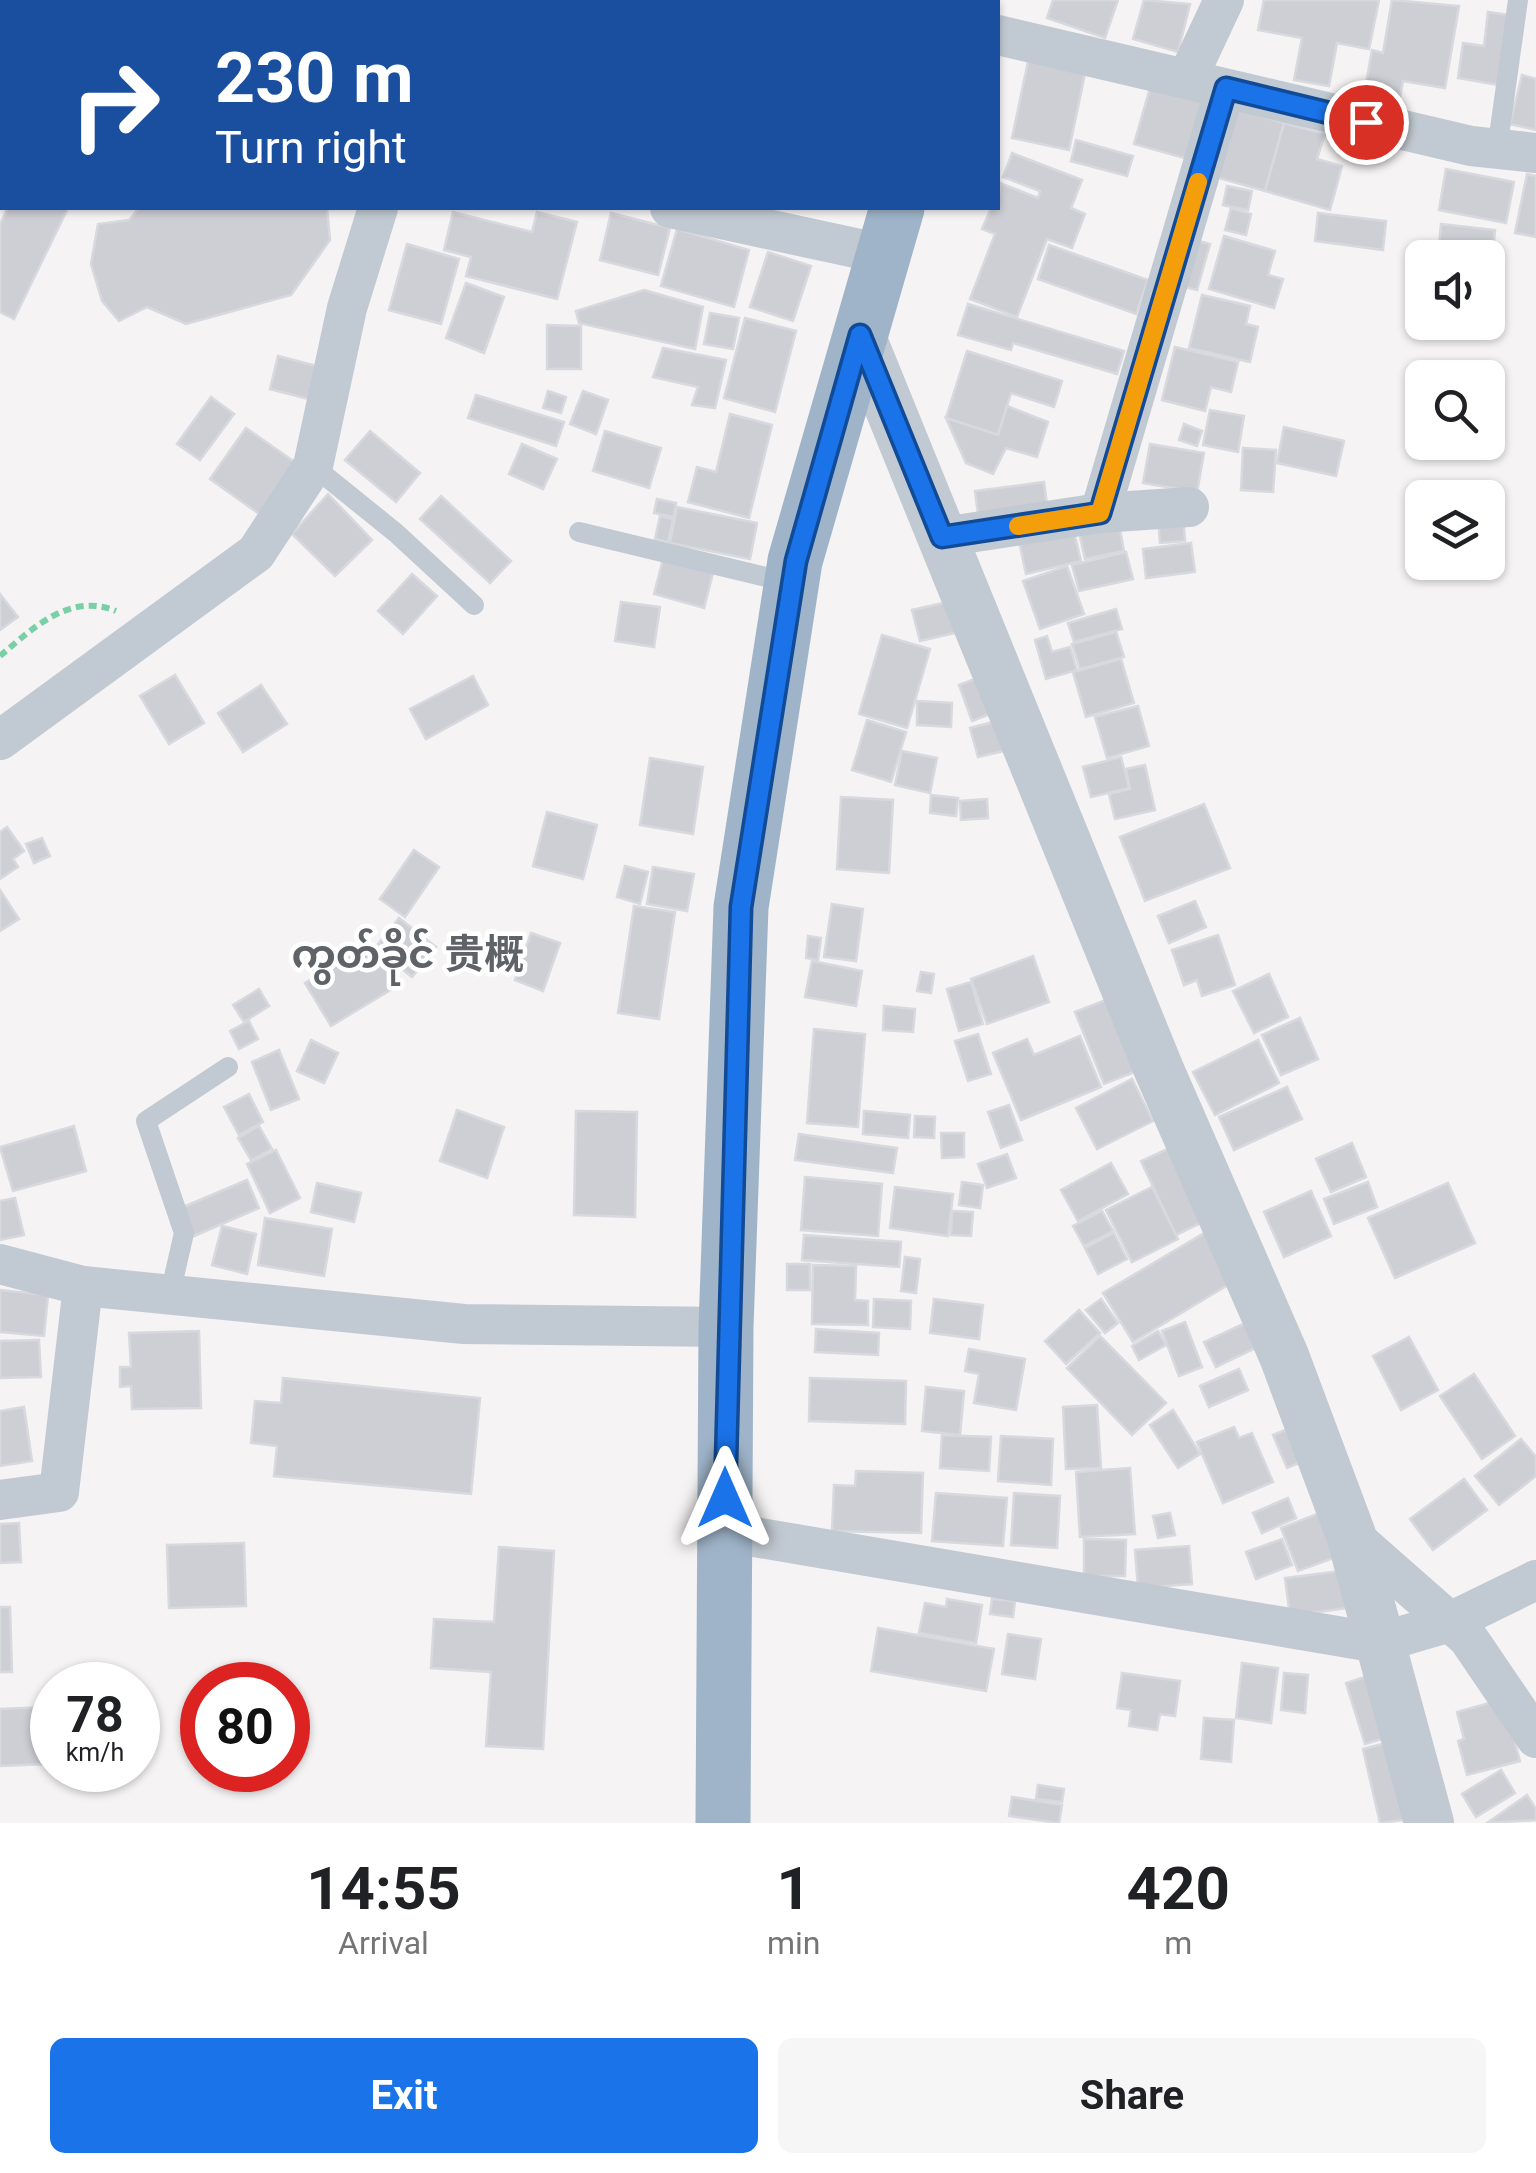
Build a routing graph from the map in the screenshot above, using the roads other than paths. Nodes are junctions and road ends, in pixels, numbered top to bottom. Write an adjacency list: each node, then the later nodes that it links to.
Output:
1 (1224, 0): 4 (street)
2 (1518, 0): 6 (lane)
3 (1000, 35): 4 (street)
4 (1187, 78): 5 (street)
5 (1226, 88): 6 (street); 13 (street)
6 (1516, 151)
7 (377, 210): 11 (street)
8 (689, 210): 9 (street)
9 (890, 231): 10 (highway)
10 (860, 335): 15 (street); 16 (highway)
11 (314, 466): 17 (lane); 18 (street)
12 (1189, 508): 13 (street)
13 (1100, 513): 15 (street)
14 (579, 532): 16 (lane)
15 (942, 537): 26 (street)
16 (792, 583): 23 (highway)
17 (474, 605)
18 (0, 740)
19 (228, 1066): 22 (lane)
20 (0, 1264): 21 (street)
21 (83, 1286): 22 (street); 24 (street)
22 (170, 1294): 23 (street)
23 (726, 1327): 25 (highway)
24 (0, 1500)
25 (724, 1532): 29 (street); 31 (highway)
26 (1351, 1535): 28 (street); 29 (street)
27 (1536, 1580): 28 (street)
28 (1450, 1622): 29 (street); 30 (street)
29 (1378, 1643): 32 (street)
30 (1536, 1738)
31 (723, 1823)
32 (1429, 1823)

